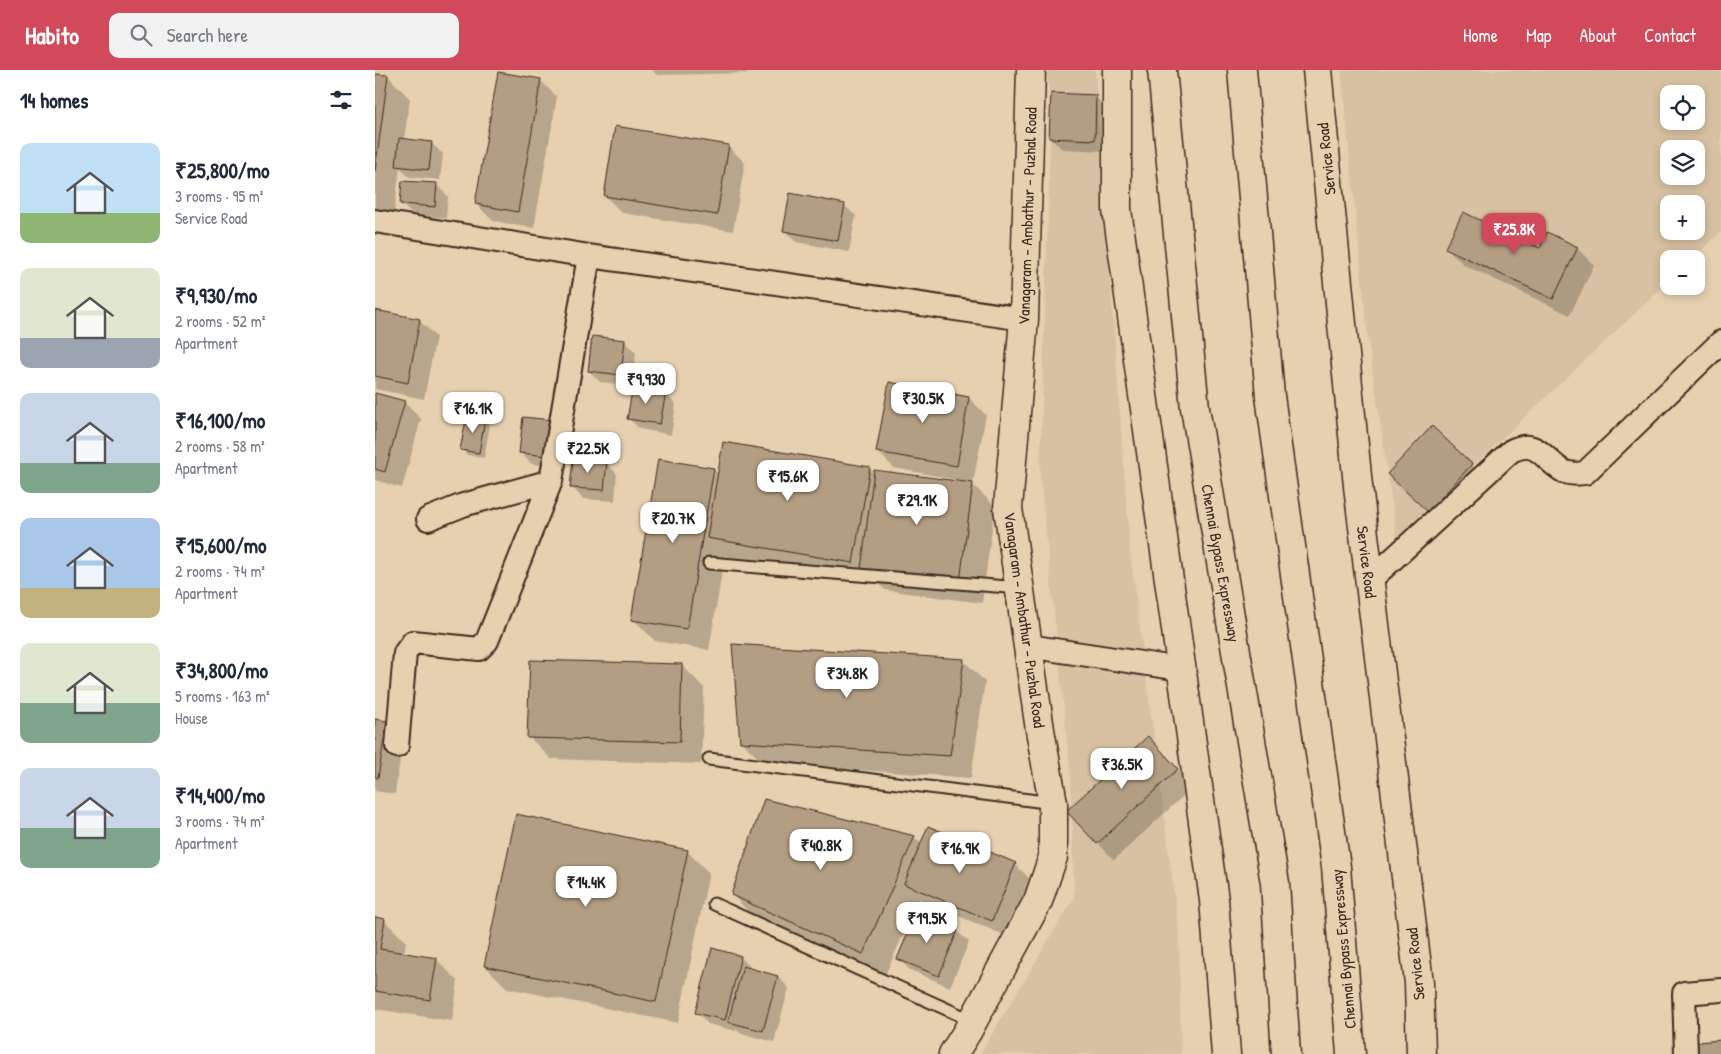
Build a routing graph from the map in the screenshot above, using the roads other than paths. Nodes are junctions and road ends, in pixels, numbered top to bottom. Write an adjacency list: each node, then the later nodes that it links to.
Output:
1 (1031, 70): 8 (main road, Vanagaram - Ambathur - Puzhal Road)
2 (1117, 70): 16 (main road)
3 (1162, 70): 25 (main road, Chennai Bypass Expressway)
4 (1242, 70): 26 (main road, Chennai Bypass Expressway)
5 (1317, 70): 13 (main road, Service Road)
6 (375, 221): 7 (street)
7 (589, 256): 8 (street); 10 (street)
8 (1024, 319): 14 (main road, Vanagaram - Ambathur - Puzhal Road)
9 (1721, 342): 13 (street)
10 (551, 481): 11 (street); 17 (street)
11 (428, 518)
12 (709, 562): 14 (lane)
13 (1369, 581): 27 (main road, Service Road)
14 (1020, 588): 15 (main road, Vanagaram - Ambathur - Puzhal Road)
15 (1028, 646): 16 (street); 19 (main road, Vanagaram - Ambathur - Puzhal Road)
16 (1181, 668): 24 (main road)
17 (397, 746)
18 (709, 759): 19 (lane)
19 (1053, 803): 22 (main road, Vanagaram - Ambathur - Puzhal Road)
20 (714, 904): 22 (lane)
21 (1721, 990): 28 (street)
22 (973, 1021): 23 (main road, Vanagaram - Ambathur - Puzhal Road)
23 (953, 1054)
24 (1225, 1054)
25 (1286, 1054)
26 (1351, 1054)
27 (1421, 1054)
28 (1686, 1054)

